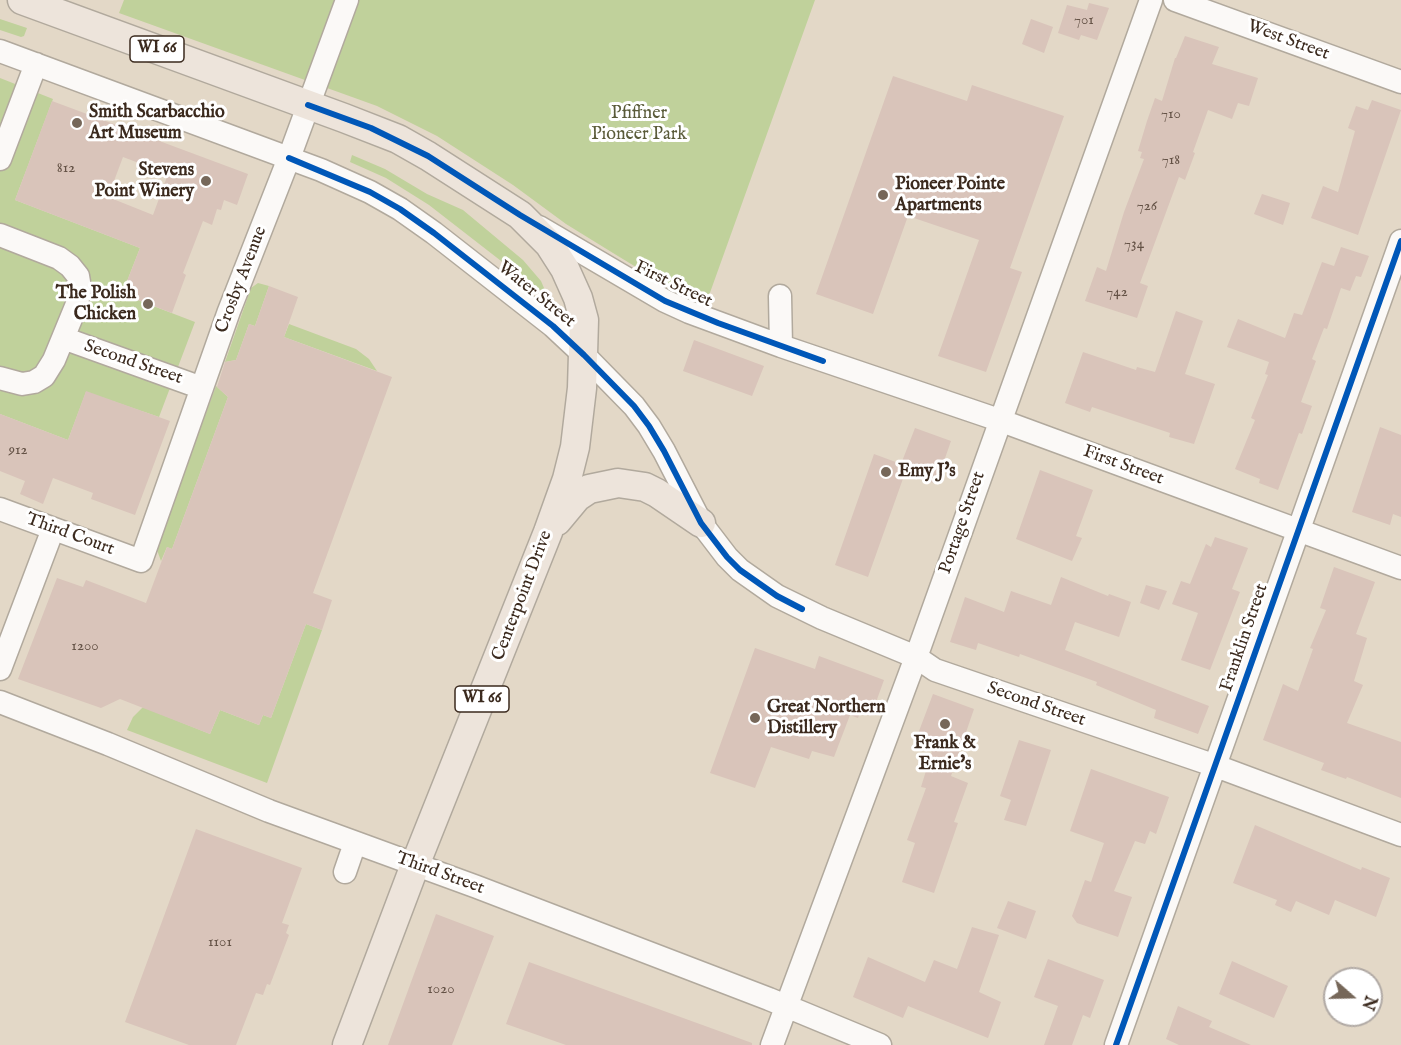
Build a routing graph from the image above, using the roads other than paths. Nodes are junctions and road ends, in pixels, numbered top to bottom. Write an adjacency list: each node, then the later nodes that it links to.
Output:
1 (22, 0): 8 (main road, WI 66)
2 (347, 0): 8 (street, Crosby Avenue)
3 (1151, 0): 20 (street, Portage Street)
4 (1175, 0): 7 (street, West Street)
5 (0, 51): 6 (street, Water Street)
6 (36, 64): 9 (street, Water Street); 10 (street)
7 (1401, 82)
8 (308, 105): 9 (street, Crosby Avenue); 11 (main road, WI 66)
9 (289, 158): 17 (street, Water Street); 19 (street, Crosby Avenue)
10 (0, 159)
11 (520, 215): 16 (street, First Street); 17 (main road, Centerpoint Drive / WI 66)
12 (0, 235): 15 (street, Second Street)
13 (1401, 241): 24 (street, Franklin Street)
14 (780, 296): 16 (street)
15 (63, 338): 18 (street, Second Street); 19 (street, Second Street)
16 (781, 346): 20 (street, First Street)
17 (584, 355): 22 (street, Water Street); 25 (main road, Centerpoint Drive / WI 66)
18 (0, 378)
19 (202, 388): 26 (street, Crosby Avenue)
20 (999, 420): 24 (street, First Street); 28 (street, Portage Street)
21 (0, 509): 23 (street, Third Court)
22 (701, 523): 25 (main road); 28 (street, Second Street)
23 (53, 529): 26 (street, Third Court); 29 (street)
24 (1299, 531): 27 (street, First Street); 31 (street, Franklin Street)
25 (548, 532): 34 (main road, Centerpoint Drive / WI 66)
26 (141, 561)
27 (1401, 568)
28 (916, 657): 31 (street, Second Street); 36 (street, Portage Street)
29 (0, 669)
30 (0, 702): 33 (street, Third Street)
31 (1216, 766): 32 (street, Second Street); 40 (street, Franklin Street)
32 (1401, 835)
33 (355, 843): 34 (street, Third Street); 35 (street)
34 (415, 865): 36 (street, Third Street); 37 (main road, Centerpoint Drive / WI 66)
35 (345, 872)
36 (785, 1007): 38 (street, Portage Street); 39 (street, Third Street)
37 (347, 1045)
38 (772, 1045)
39 (880, 1045)
40 (1116, 1045)

